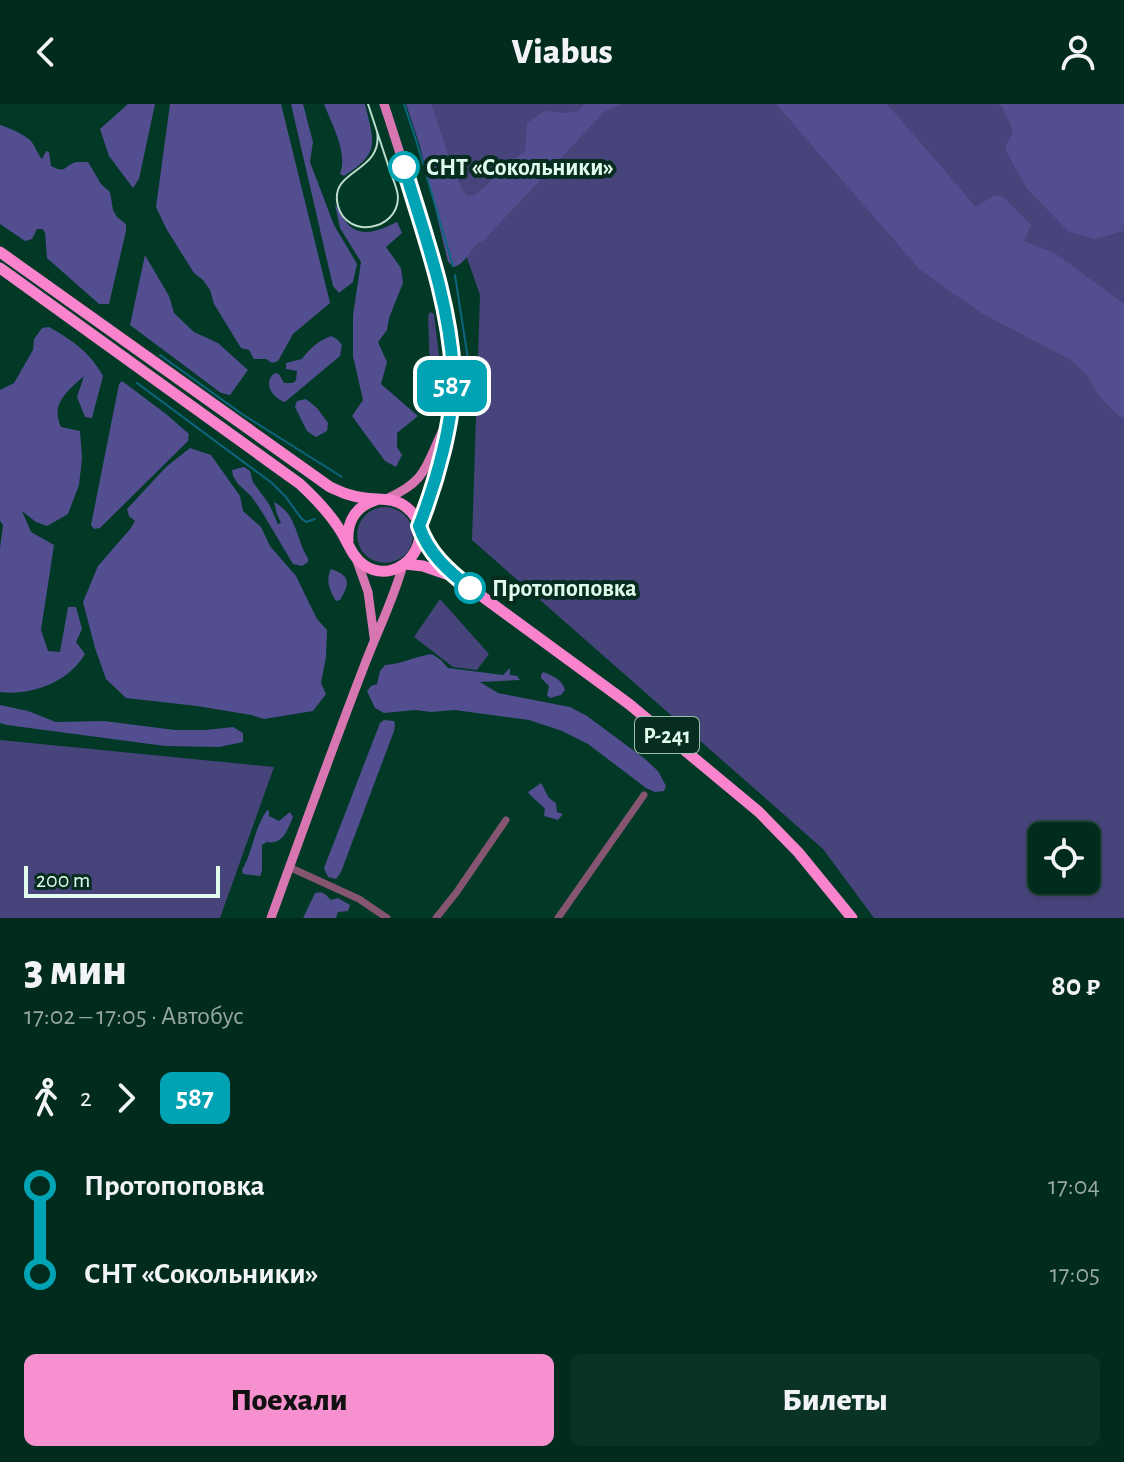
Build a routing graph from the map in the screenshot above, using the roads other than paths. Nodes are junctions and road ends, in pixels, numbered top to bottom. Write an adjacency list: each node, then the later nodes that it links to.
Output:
1 (384, 104): 4 (main road)
2 (0, 252): 5 (highway, Р-241)
3 (0, 268): 7 (highway)
4 (449, 416): 5 (main road); 6 (main road)
5 (381, 499): 6 (highway, Р-241); 7 (highway)
6 (419, 528): 8 (highway); 9 (highway, Р-241)
7 (353, 554): 8 (highway, Р-241); 10 (main road)
8 (404, 565): 9 (highway, Р-241); 10 (main road)
9 (457, 578): 18 (highway, Р-241)
10 (374, 637): 13 (main road)
11 (644, 795): 17 (street)
12 (506, 820): 16 (street)
13 (289, 867): 14 (main road); 15 (street)
14 (271, 918)
15 (387, 918)
16 (436, 918)
17 (558, 918)
18 (852, 918)

